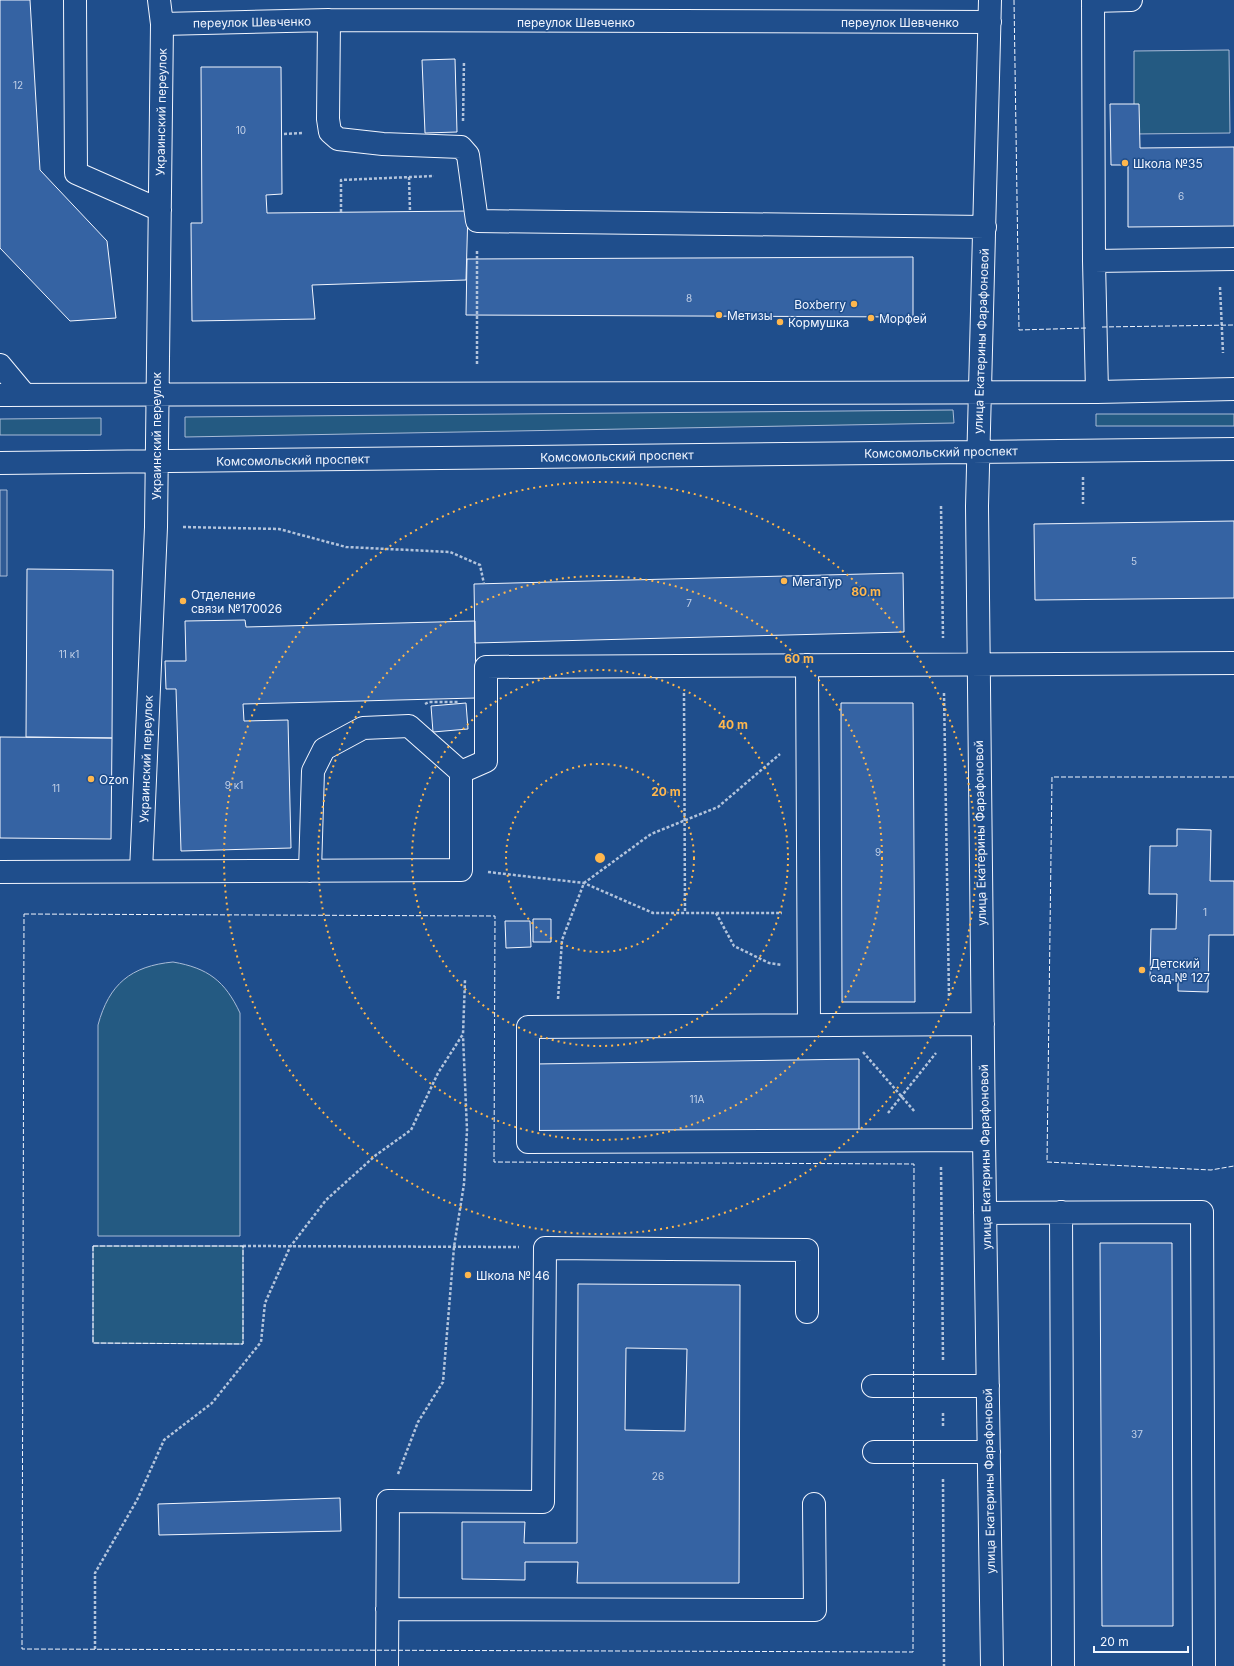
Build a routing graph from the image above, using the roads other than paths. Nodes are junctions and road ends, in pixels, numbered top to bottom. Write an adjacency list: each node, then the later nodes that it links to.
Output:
1 (75, 0): 9 (street)
2 (159, 0): 8 (street, Украинский переулок)
3 (990, 0): 7 (street, улица Екатерины Фарафоновой)
4 (1131, 0): 5 (street)
5 (1093, 1): 12 (street)
6 (329, 20): 7 (street, переулок Шевченко); 8 (street, переулок Шевченко); 10 (street)
7 (990, 22): 10 (street, улица Екатерины Фарафоновой)
8 (162, 24): 9 (street, Украинский переулок)
9 (160, 210): 17 (street, Украинский переулок)
10 (985, 227): 15 (street, улица Екатерины Фарафоновой)
11 (1226, 259): 12 (street)
12 (1094, 261): 16 (street)
13 (0, 365): 19 (street)
14 (1234, 389): 16 (street)
15 (979, 391): 16 (street); 17 (street); 21 (street, улица Екатерины Фарафоновой)
16 (1098, 392)
17 (157, 394): 19 (street); 22 (street, Украинский переулок)
18 (0, 395): 19 (street)
19 (25, 395)
20 (1234, 449): 21 (street, Комсомольский проспект)
21 (978, 452): 22 (street, Комсомольский проспект); 25 (street, улица Екатерины Фарафоновой)
22 (156, 462): 23 (street, Комсомольский проспект); 28 (street, Украинский переулок)
23 (0, 463)
24 (1234, 663): 25 (street)
25 (978, 664): 26 (street); 31 (street, улица Екатерины Фарафоновой)
26 (807, 665): 27 (street); 32 (street)
27 (461, 772): 29 (street); 29 (street)
28 (141, 871): 29 (street); 30 (street)
29 (310, 871)
30 (0, 872)
31 (983, 1024): 32 (street); 33 (street, улица Екатерины Фарафоновой)
32 (809, 1025): 33 (street)
33 (984, 1140): 35 (street, улица Екатерины Фарафоновой)
34 (1061, 1212): 35 (street); 45 (street); 46 (street)
35 (986, 1213): 38 (street, улица Екатерины Фарафоновой)
36 (807, 1312): 42 (street)
37 (873, 1386): 38 (street)
38 (988, 1386): 40 (street, улица Екатерины Фарафоновой)
39 (874, 1452): 40 (street)
40 (989, 1452): 44 (street, улица Екатерины Фарафоновой)
41 (814, 1504): 42 (street)
42 (387, 1609): 43 (street)
43 (387, 1666)
44 (992, 1666)
45 (1063, 1666)
46 (1204, 1666)

